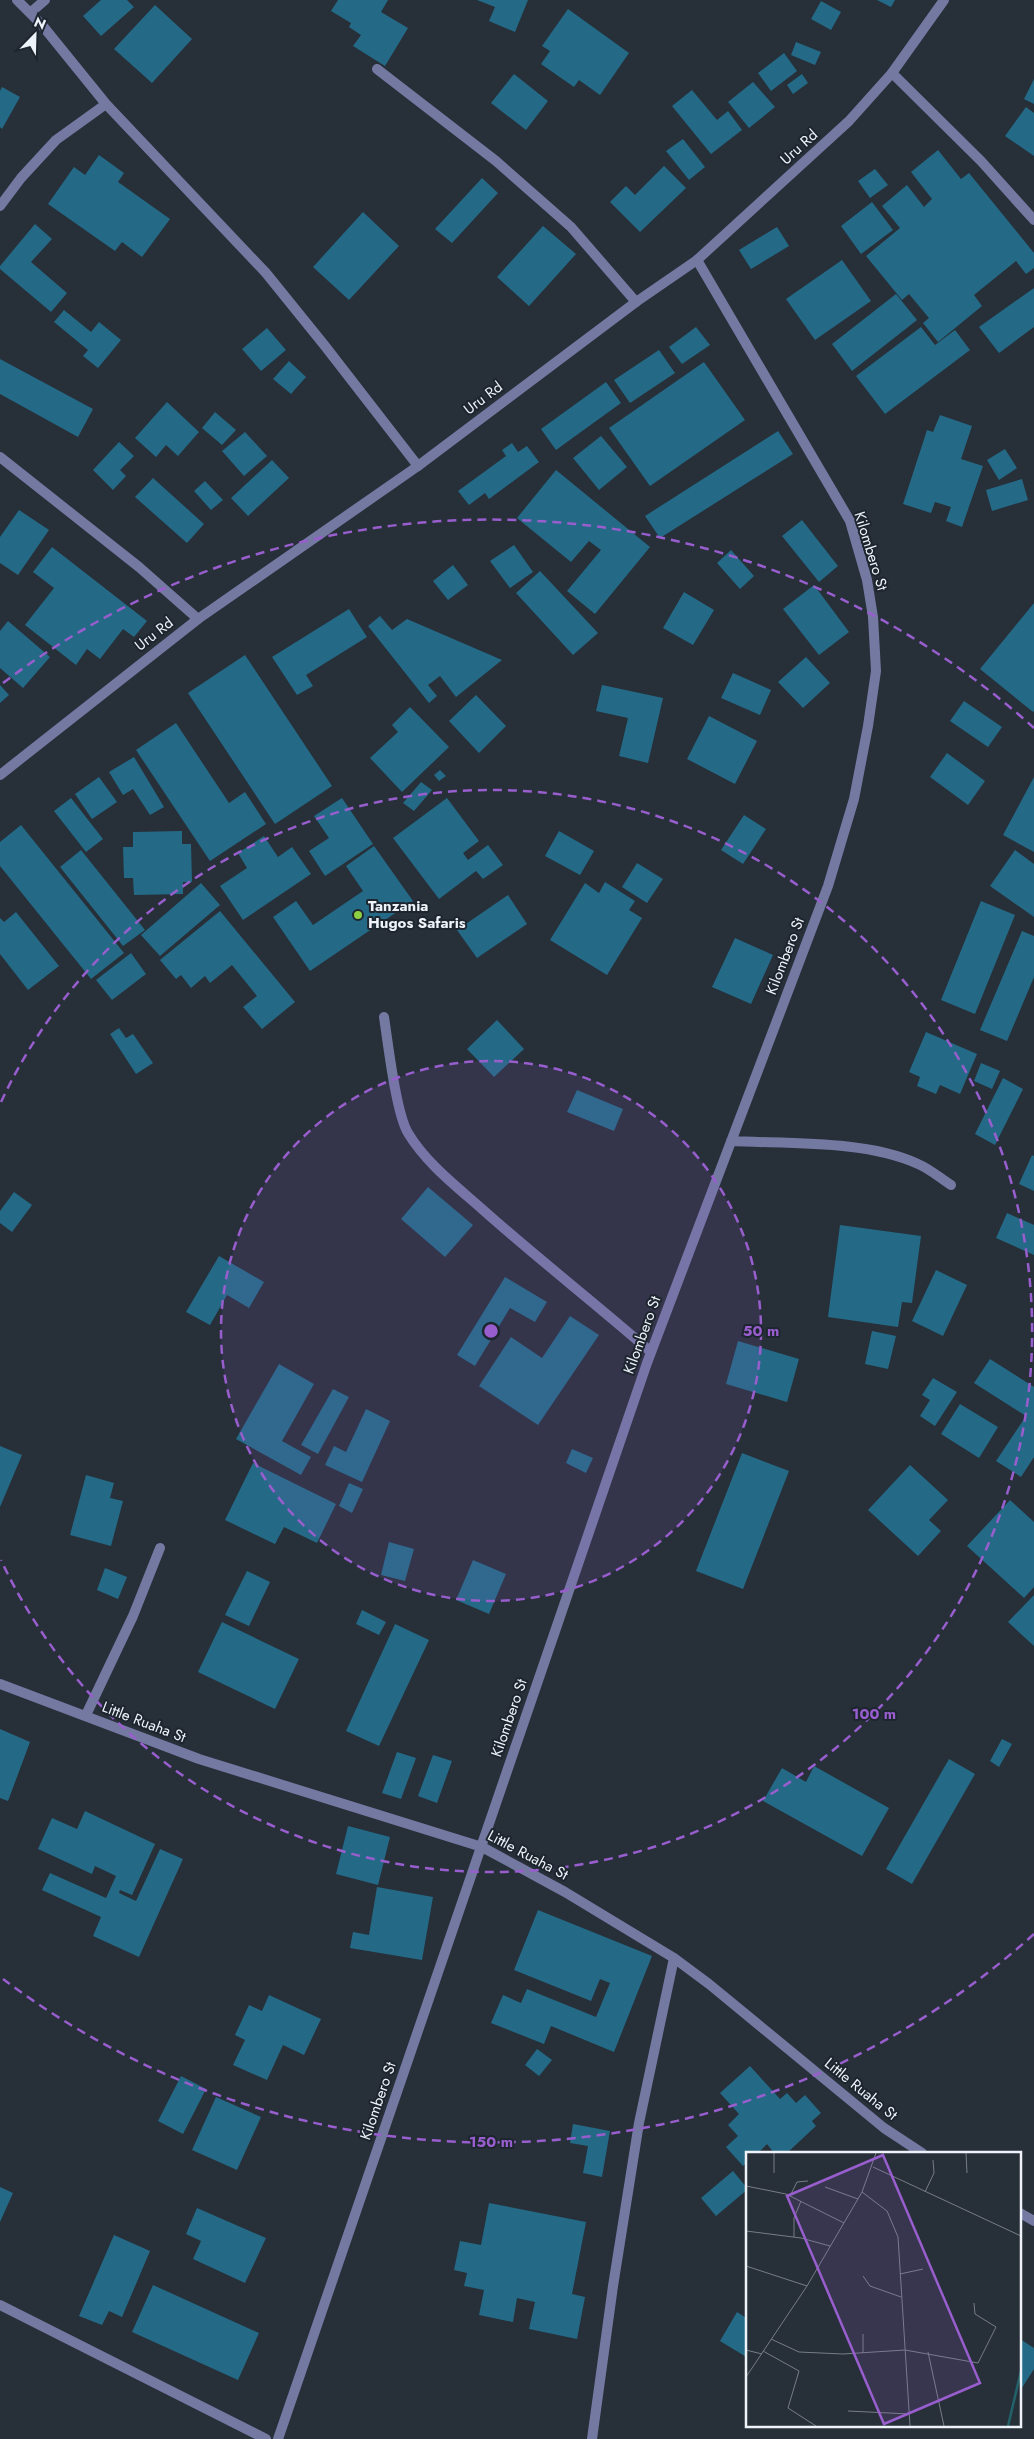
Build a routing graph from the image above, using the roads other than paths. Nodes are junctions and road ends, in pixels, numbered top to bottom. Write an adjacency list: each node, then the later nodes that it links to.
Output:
1 (17, 0): 4 (street)
2 (45, 0): 4 (street)
3 (944, 0): 6 (street, Uru Rd)
4 (30, 13): 7 (street)
5 (377, 69): 11 (street)
6 (892, 73): 9 (street); 10 (street, Uru Rd)
7 (106, 104): 8 (street); 13 (street)
8 (0, 206)
9 (1034, 220)
10 (697, 260): 11 (street, Uru Rd); 17 (street, Kilombero St)
11 (636, 302): 13 (street, Uru Rd)
12 (0, 457): 14 (street)
13 (418, 466): 14 (street, Uru Rd)
14 (198, 618): 15 (street, Uru Rd)
15 (0, 775)
16 (384, 1017): 19 (street)
17 (731, 1141): 18 (street); 19 (street, Kilombero St)
18 (951, 1185)
19 (651, 1352): 23 (street, Kilombero St)
20 (160, 1548): 22 (street)
21 (0, 1684): 22 (street, Little Ruaha St)
22 (86, 1715): 23 (street, Little Ruaha St)
23 (482, 1847): 24 (street, Little Ruaha St); 30 (street, Kilombero St)
24 (674, 1958): 25 (street, Little Ruaha St); 31 (street)
25 (920, 2152)
26 (1022, 2214): 27 (street)
27 (1034, 2221)
28 (0, 2305): 29 (street)
29 (266, 2439)
30 (278, 2439)
31 (592, 2439)

